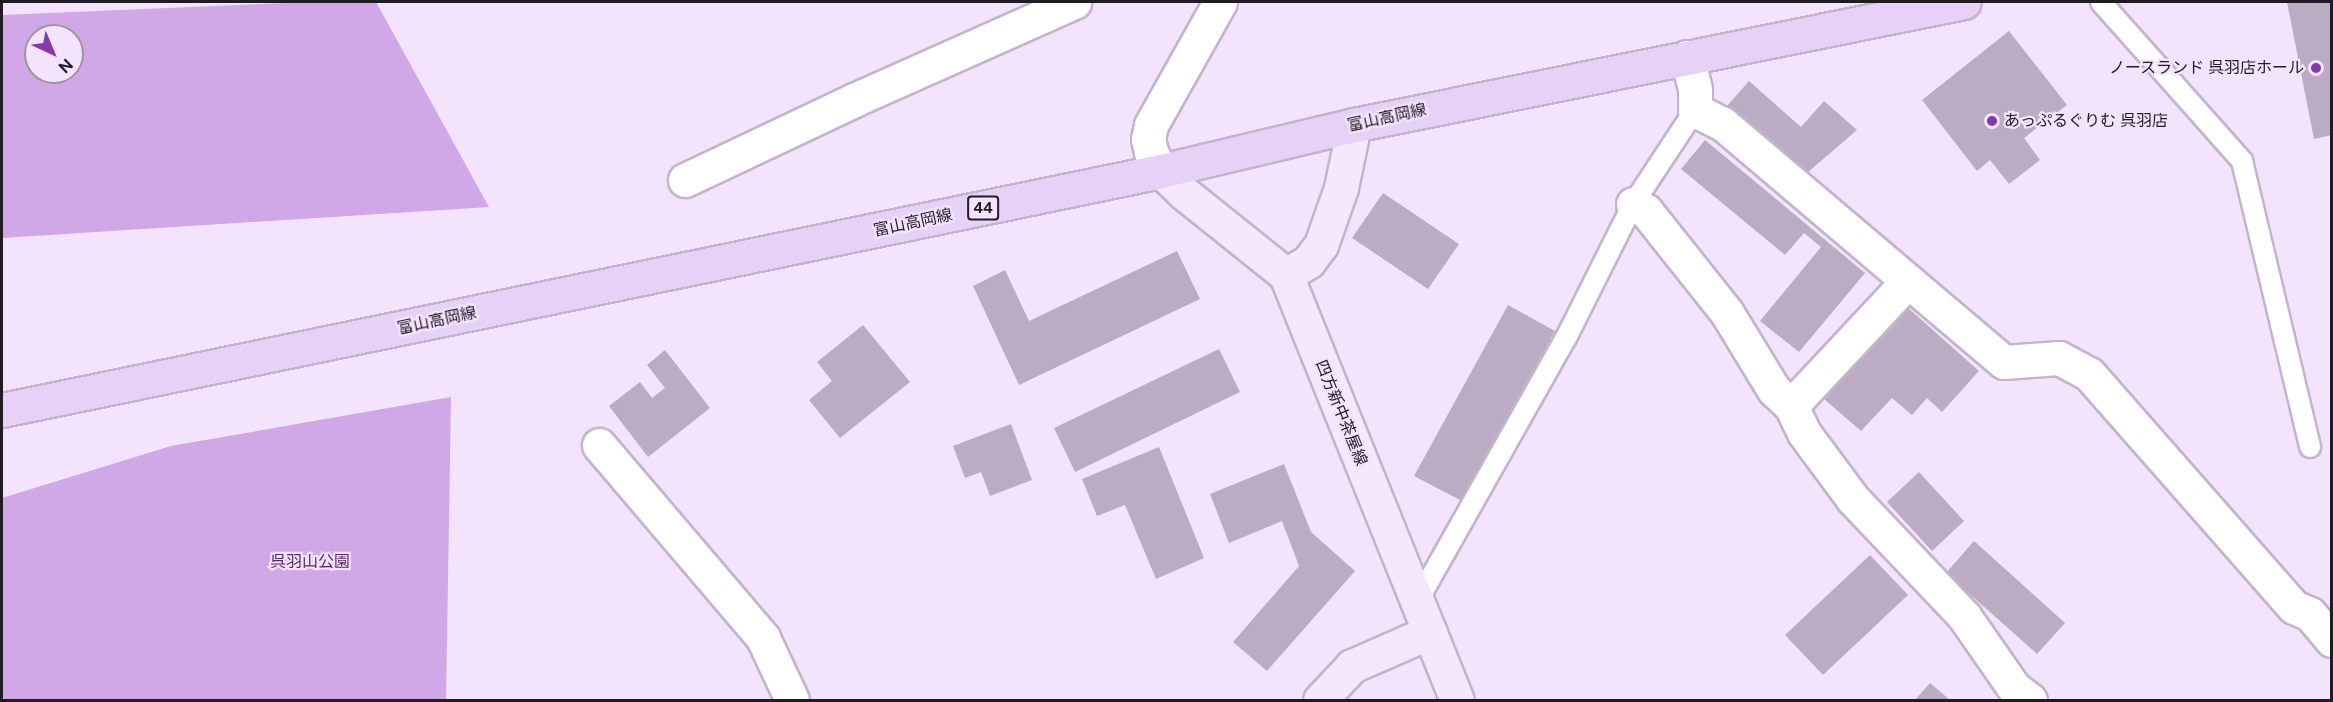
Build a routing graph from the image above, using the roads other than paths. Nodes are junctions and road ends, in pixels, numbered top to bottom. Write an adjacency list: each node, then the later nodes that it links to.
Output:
1 (1074, 2): 9 (street)
2 (1221, 2): 8 (street)
3 (1964, 2): 5 (main road, 富山高岡線 / 44)
4 (2101, 2): 16 (lane)
5 (1687, 57): 6 (street); 7 (main road, 富山高岡線 / 44)
6 (1695, 110): 10 (lane); 12 (street)
7 (1354, 125): 8 (main road, 富山高岡線 / 44); 11 (main road)
8 (1161, 171): 11 (main road, 四方新中茶屋線); 14 (main road, 富山高岡線 / 44)
9 (685, 180)
10 (1633, 204): 13 (street); 17 (lane)
11 (1286, 275): 17 (main road, 四方新中茶屋線)
12 (1908, 280): 13 (street); 19 (street)
13 (1791, 406): 23 (street)
14 (2, 410)
15 (599, 445): 20 (street)
16 (2310, 447)
17 (1417, 602): 18 (main road, 四方新中茶屋線)
18 (1430, 633): 21 (main road); 22 (main road, 四方新中茶屋線)
19 (2331, 640)
20 (792, 700)
21 (1320, 700)
22 (1457, 700)
23 (2030, 700)

